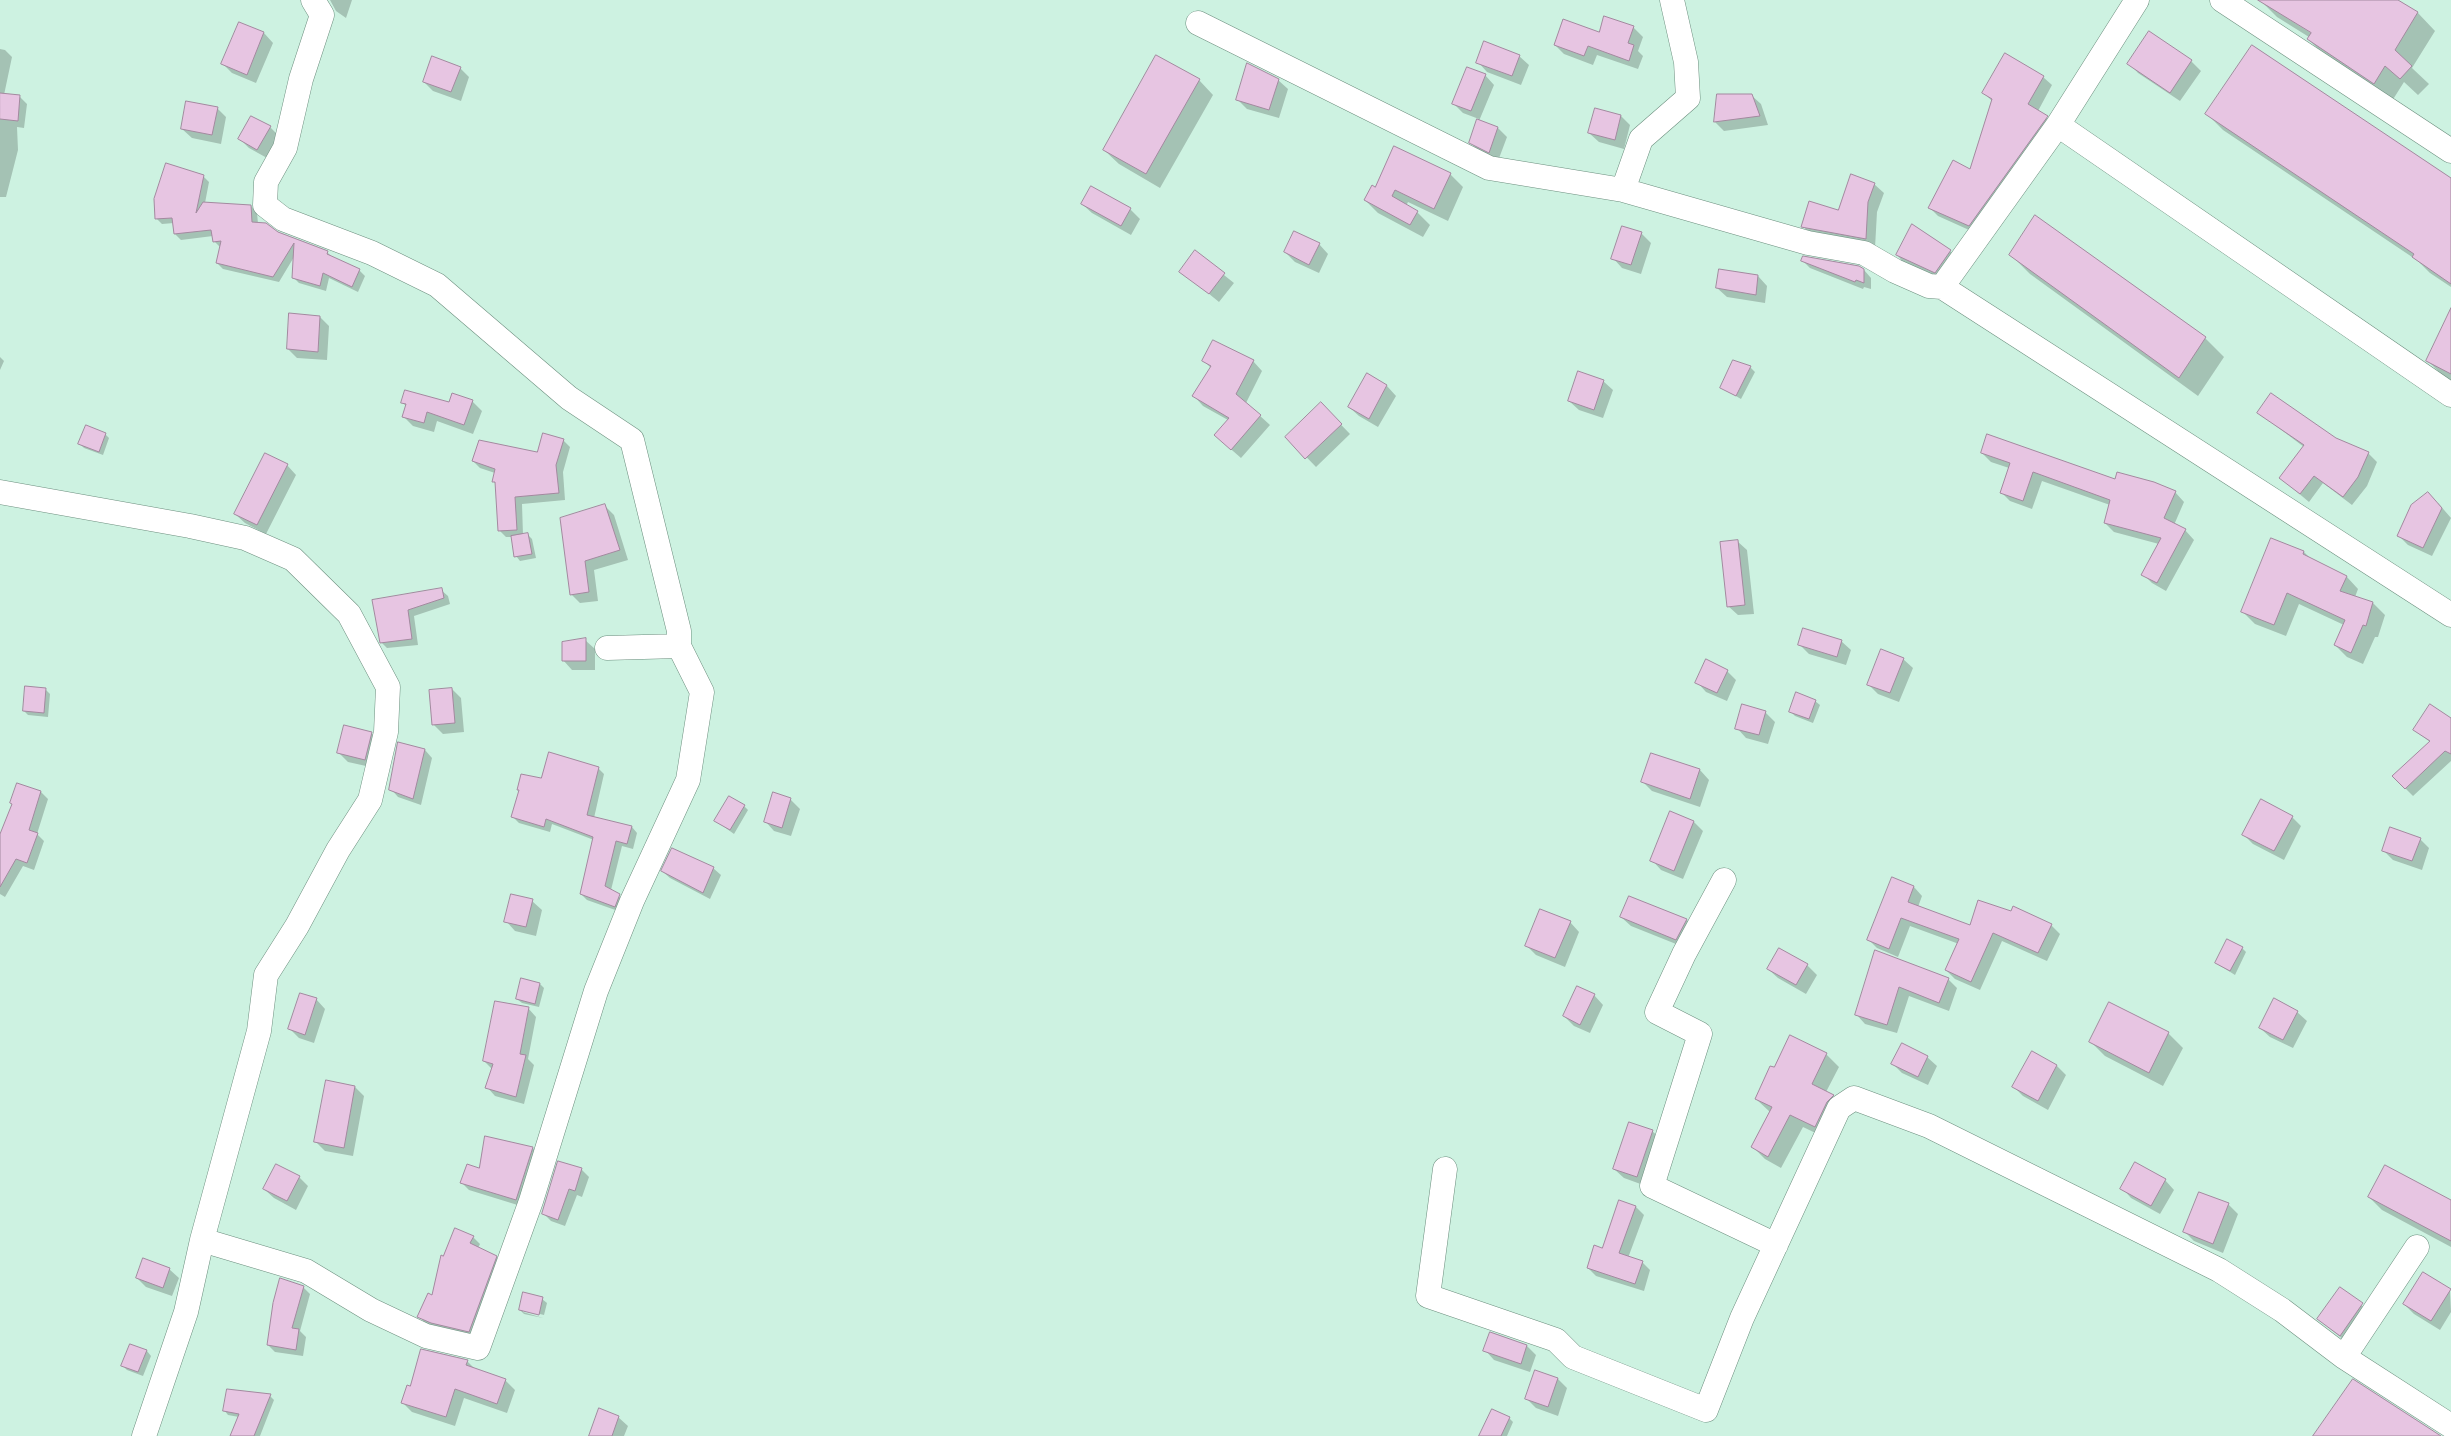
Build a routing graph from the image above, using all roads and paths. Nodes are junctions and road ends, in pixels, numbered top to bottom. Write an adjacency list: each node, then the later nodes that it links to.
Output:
1 (313, 0): 13 (street)
2 (1672, 0): 8 (street)
3 (2138, 0): 6 (street)
4 (2222, 0): 7 (street)
5 (1198, 23): 8 (street)
6 (2058, 125): 9 (street); 10 (street)
7 (2451, 152)
8 (1623, 190): 9 (street)
9 (1942, 287): 12 (street)
10 (2451, 395)
11 (0, 492): 17 (street)
12 (2449, 609)
13 (679, 646): 14 (street); 17 (street)
14 (607, 648)
15 (1724, 880): 18 (street)
16 (1445, 1169): 18 (street)
17 (202, 1240): 22 (street)
18 (1776, 1245): 20 (street)
19 (2417, 1247): 20 (street)
20 (2344, 1357): 21 (street)
21 (2451, 1426)
22 (144, 1436)

